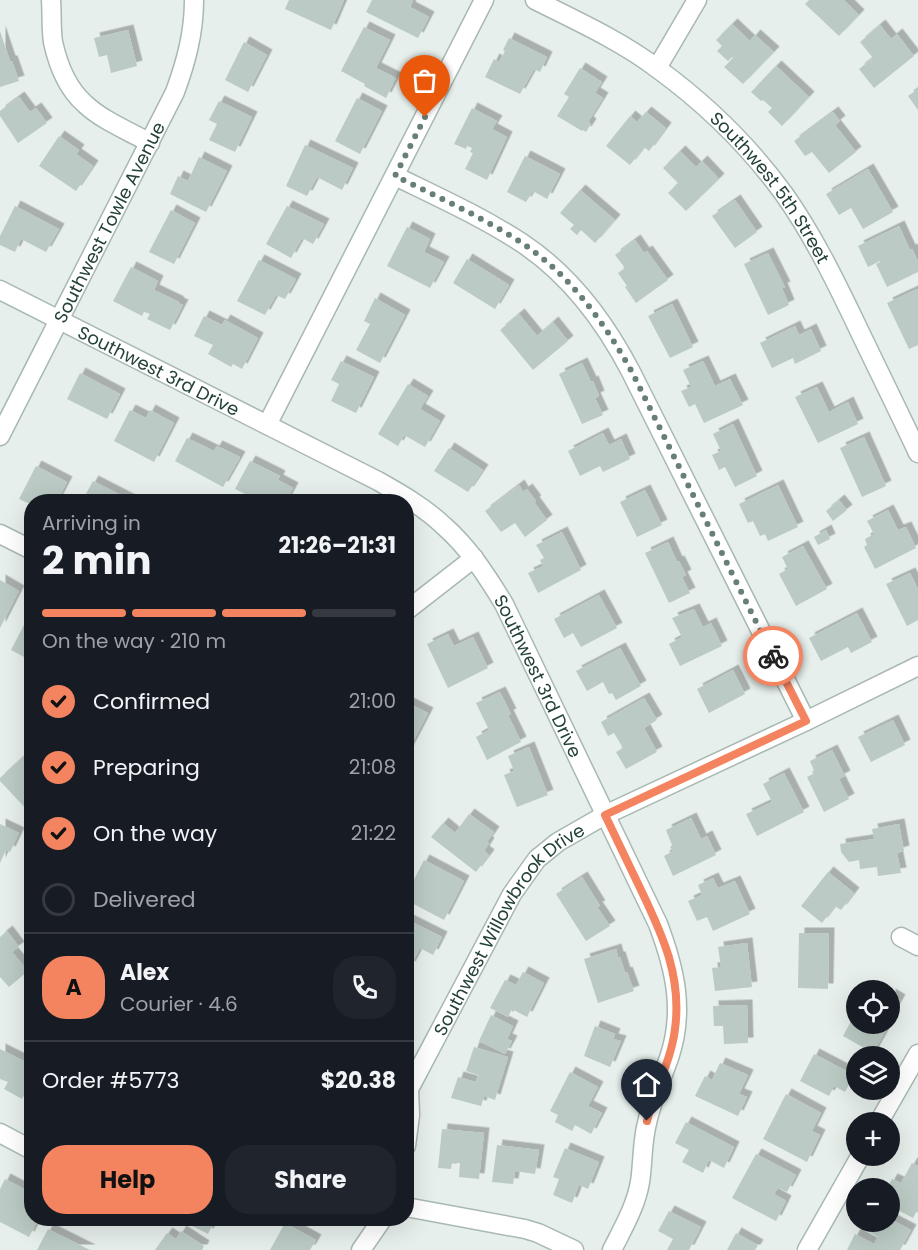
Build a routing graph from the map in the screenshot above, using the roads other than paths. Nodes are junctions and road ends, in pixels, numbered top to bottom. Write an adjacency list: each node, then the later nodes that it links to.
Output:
1 (51, 0): 7 (street)
2 (194, 0): 7 (street, Southwest Towle Avenue)
3 (484, 0): 8 (street)
4 (535, 0): 6 (street, Southwest 5th Street)
5 (697, 0): 6 (street)
6 (657, 68): 13 (street, Southwest 5th Street)
7 (150, 143): 10 (street, Southwest Towle Avenue)
8 (395, 176): 11 (street); 21 (street)
9 (0, 290): 10 (street, Southwest 3rd Drive)
10 (59, 320): 11 (street, Southwest 3rd Drive); 12 (street, Southwest Towle Avenue)
11 (267, 424): 14 (street, Southwest 3rd Drive)
12 (0, 436)
13 (918, 453)
14 (401, 494)
15 (414, 503): 18 (street, Southwest 3rd Drive)
16 (0, 534): 17 (street)
17 (24, 546)
18 (474, 558): 19 (street); 22 (street, Southwest 3rd Drive)
19 (414, 605)
20 (918, 666): 21 (street, Southwest Willowbrook Drive)
21 (806, 721): 22 (street, Southwest Willowbrook Drive)
22 (605, 815): 26 (street, Southwest Willowbrook Drive); 35 (street, Southwest 3rd Drive)
23 (901, 937): 24 (street)
24 (918, 946)
25 (918, 1054): 27 (street)
26 (414, 1077)
27 (885, 1112)
28 (0, 1134): 29 (street)
29 (24, 1146)
30 (855, 1166): 36 (street)
31 (414, 1208): 34 (street)
32 (378, 1226): 33 (street)
33 (361, 1250)
34 (574, 1250)
35 (612, 1250)
36 (807, 1250)

